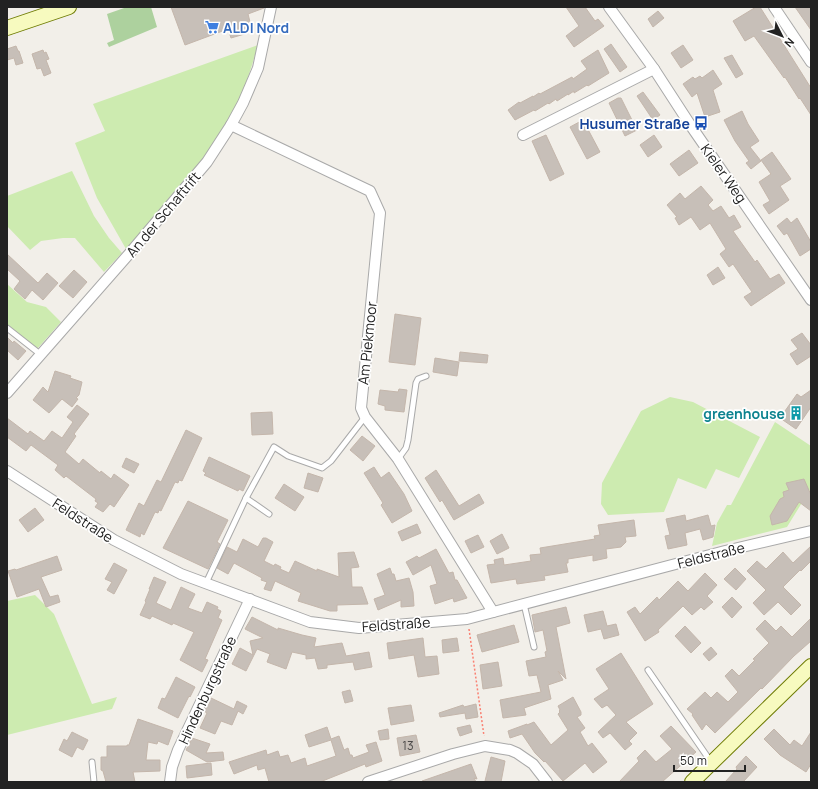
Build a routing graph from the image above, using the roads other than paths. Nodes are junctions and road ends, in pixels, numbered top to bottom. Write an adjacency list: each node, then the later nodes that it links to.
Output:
1 (69, 7): 5 (main road)
2 (271, 7): 8 (street, An der Schaftrift)
3 (609, 7): 7 (street, Kieler Weg)
4 (774, 7): 6 (street)
5 (7, 28)
6 (811, 62)
7 (654, 69): 9 (street); 10 (street, Kieler Weg)
8 (231, 125): 12 (street, An der Schaftrift); 15 (street, Am Piekmoor)
9 (523, 135)
10 (811, 300)
11 (7, 328): 12 (lane)
12 (40, 354): 14 (street, An der Schaftrift)
13 (426, 376): 16 (lane)
14 (7, 393)
15 (365, 417): 16 (street, Am Piekmoor); 18 (lane)
16 (398, 458): 24 (street, Am Piekmoor)
17 (7, 471): 21 (street, Feldstraße)
18 (246, 498): 19 (lane); 21 (lane)
19 (269, 514)
20 (811, 531): 23 (street, Feldstraße)
21 (206, 583): 22 (street, Feldstraße)
22 (250, 599): 24 (street, Feldstraße); 31 (street, Hindenburgstraße)
23 (524, 604): 24 (street, Feldstraße); 25 (lane)
24 (493, 612)
25 (534, 647)
26 (811, 666): 29 (main road)
27 (648, 670): 29 (lane)
28 (92, 762): 30 (lane)
29 (711, 763): 34 (main road)
30 (94, 782)
31 (170, 782)
32 (368, 782): 33 (street)
33 (548, 782)
34 (692, 782)

